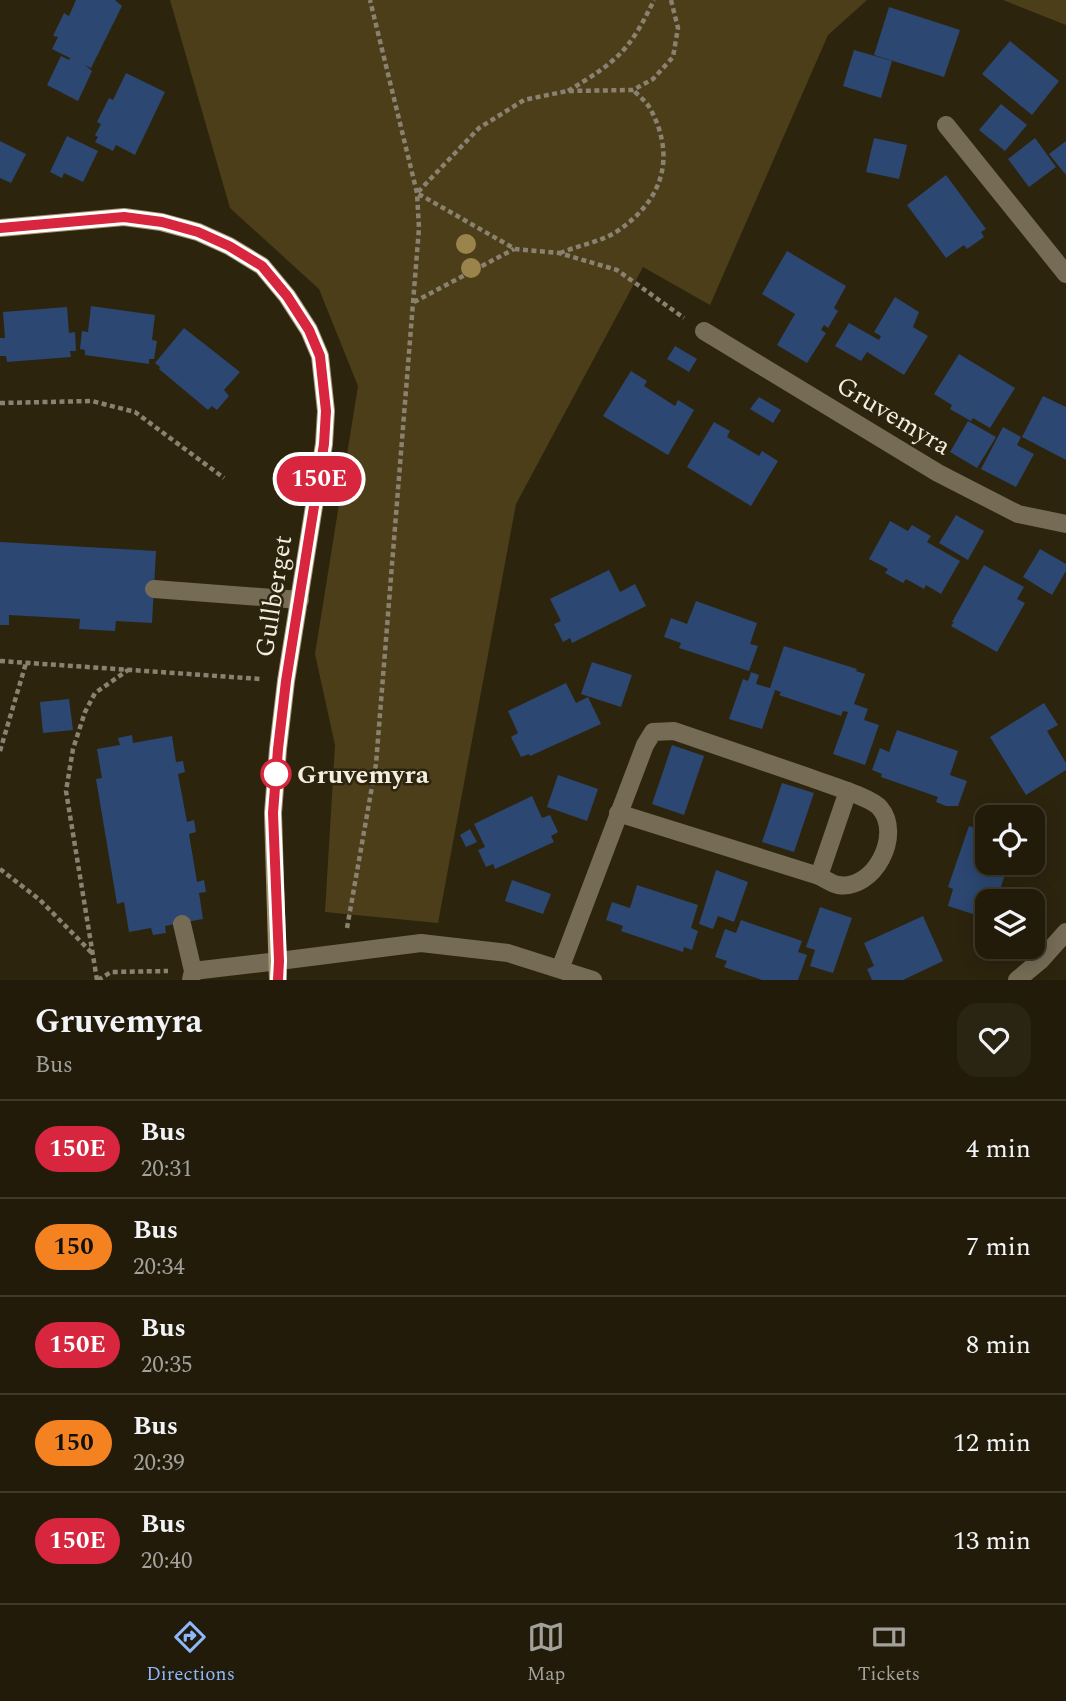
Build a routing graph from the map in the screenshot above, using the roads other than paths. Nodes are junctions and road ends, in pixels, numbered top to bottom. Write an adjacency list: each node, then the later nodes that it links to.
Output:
1 (946, 125): 3 (street)
2 (0, 228): 7 (street, Gullberget)
3 (1066, 274)
4 (704, 331): 5 (street, Gruvemyra)
5 (1066, 524)
6 (154, 589): 7 (street)
7 (300, 600): 13 (street, Gullberget)
8 (848, 791): 9 (street); 10 (street); 10 (street)
9 (618, 813): 10 (street); 14 (street)
10 (819, 876)
11 (182, 924): 15 (street)
12 (1066, 932): 18 (street)
13 (279, 961): 14 (street); 15 (street); 16 (street, Gullberget)
14 (560, 969): 17 (street)
15 (192, 975)
16 (278, 980)
17 (593, 980)
18 (1017, 980)

